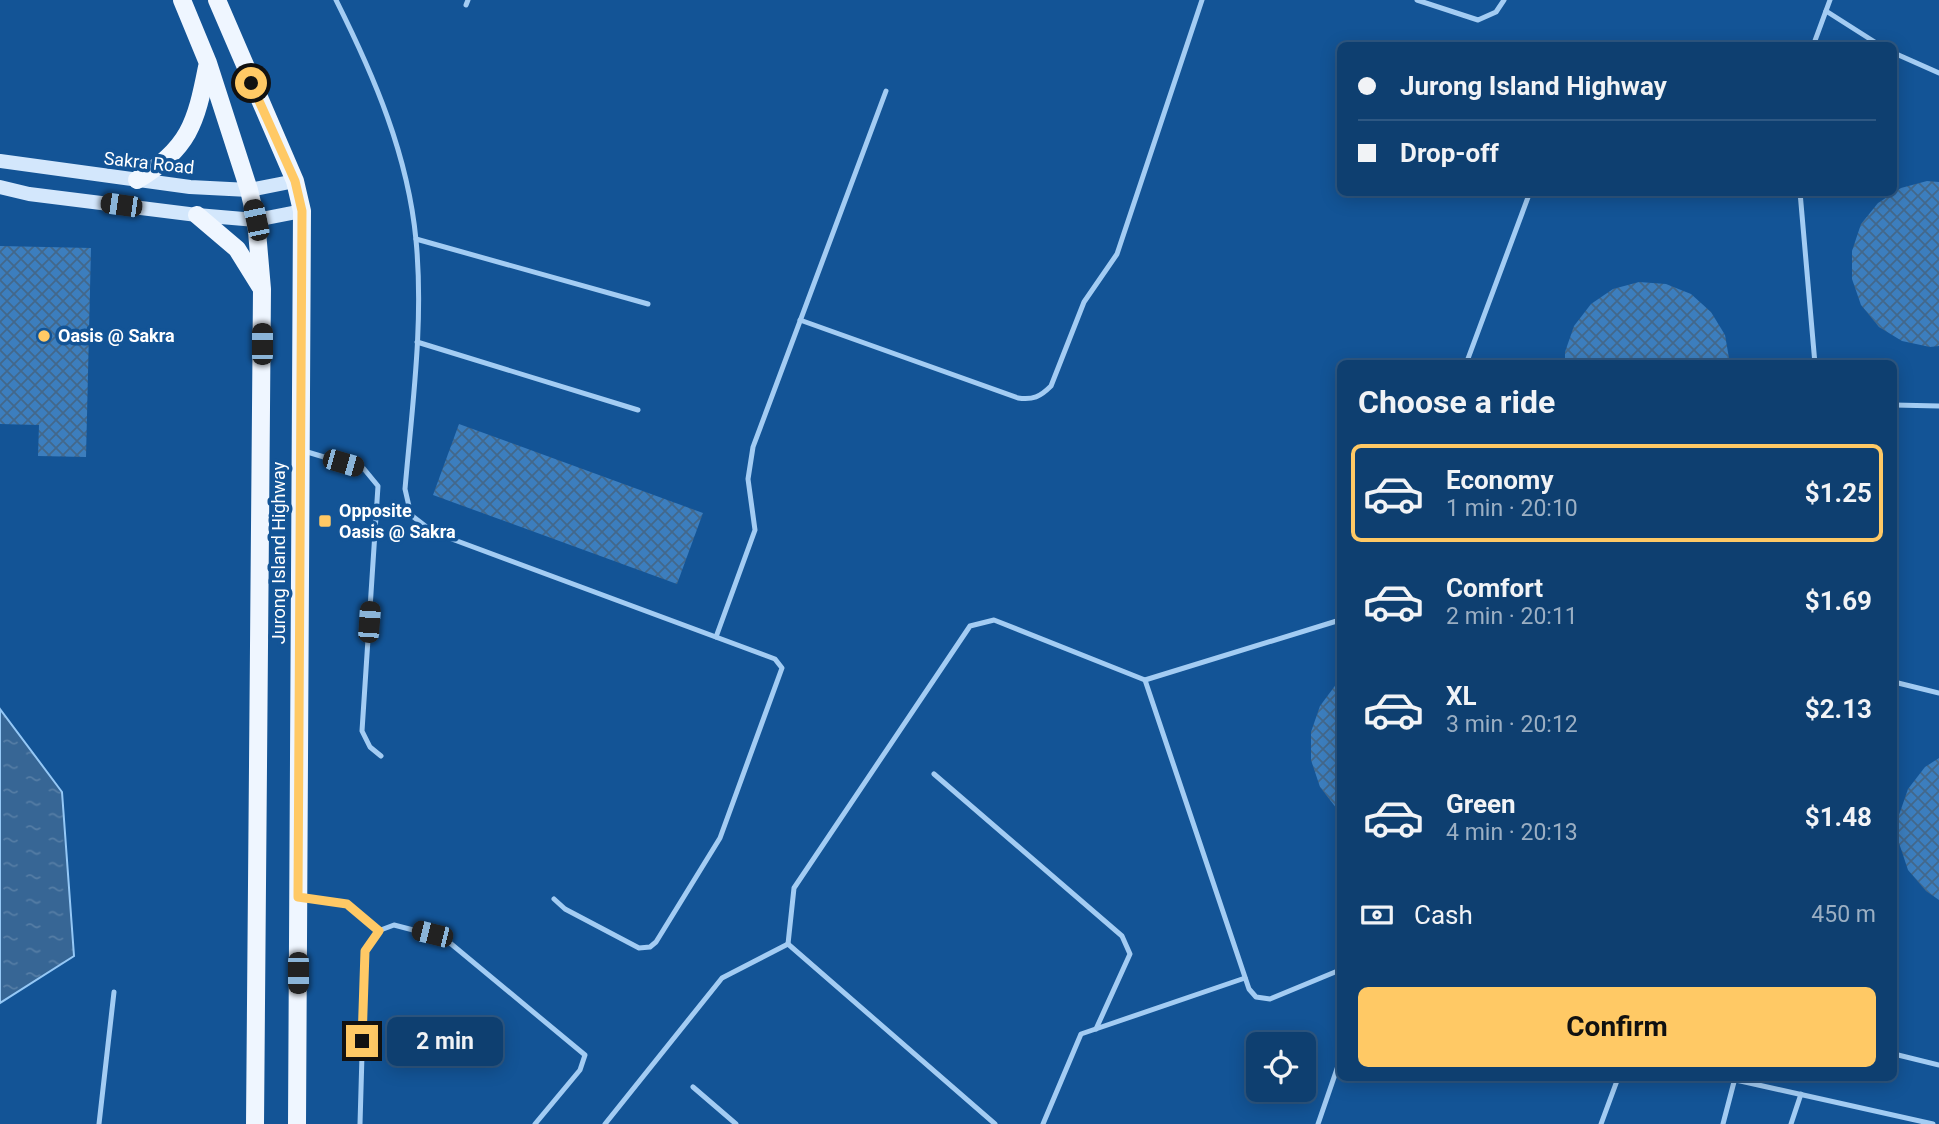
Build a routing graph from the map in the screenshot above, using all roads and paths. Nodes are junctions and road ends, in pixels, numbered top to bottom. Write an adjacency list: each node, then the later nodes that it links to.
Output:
1 (182, 0): 12 (main road, Jurong Island Highway)
2 (217, 0): 17 (main road, Jurong Island Highway)
3 (336, 0): 25 (lane)
4 (1202, 0): 28 (lane)
5 (1417, 0): 6 (lane)
6 (1504, 0)
7 (1830, 0): 8 (lane)
8 (1826, 11): 9 (lane); 10 (lane)
9 (1814, 42)
10 (1875, 42)
11 (1897, 54): 13 (lane)
12 (208, 63): 16 (main road); 19 (main road, Jurong Island Highway)
13 (1939, 73)
14 (886, 91): 28 (lane)
15 (0, 161): 16 (street, Sakra Road)
16 (138, 180): 19 (street, Sakra Road)
17 (295, 181): 19 (street, Sakra Road); 22 (main road, Jurong Island Highway)
18 (0, 187): 23 (street)
19 (250, 190): 24 (main road, Jurong Island Highway)
20 (1528, 196): 30 (lane)
21 (1800, 196): 31 (lane)
22 (302, 211): 24 (street); 35 (main road, Jurong Island Highway)
23 (197, 215): 24 (street); 26 (main road)
24 (256, 220): 26 (main road, Jurong Island Highway)
25 (416, 239): 27 (lane); 29 (lane)
26 (262, 289): 60 (main road, Jurong Island Highway)
27 (648, 304)
28 (800, 320): 37 (lane)
29 (417, 342): 34 (lane); 37 (lane)
30 (1467, 360)
31 (1815, 360)
32 (1897, 405): 33 (lane)
33 (1939, 407)
34 (638, 410)
35 (301, 450): 41 (lane); 43 (main road, Jurong Island Highway)
36 (1337, 621): 38 (lane)
37 (716, 637): 44 (lane)
38 (1145, 680): 46 (lane); 48 (lane)
39 (1897, 683): 40 (lane)
40 (1939, 693)
41 (381, 756)
42 (934, 774): 50 (lane)
43 (298, 897): 45 (lane); 61 (main road, Jurong Island Highway)
44 (554, 899)
45 (379, 931): 62 (lane); 63 (lane)
46 (788, 943): 64 (lane); 66 (lane)
47 (1337, 971): 48 (lane)
48 (1245, 978): 50 (lane)
49 (114, 992): 59 (lane)
50 (1096, 1029): 67 (lane)
51 (1897, 1055): 52 (lane)
52 (1939, 1065)
53 (1337, 1069): 68 (lane)
54 (1617, 1081): 69 (lane)
55 (1734, 1081): 70 (lane)
56 (1744, 1081): 58 (lane)
57 (693, 1087): 65 (lane)
58 (1801, 1094): 71 (lane); 72 (lane)
59 (99, 1124)
60 (254, 1124)
61 (297, 1124)
62 (359, 1124)
63 (535, 1124)
64 (605, 1124)
65 (736, 1124)
66 (995, 1124)
67 (1043, 1124)
68 (1318, 1124)
69 (1601, 1124)
70 (1723, 1124)
71 (1791, 1124)
72 (1933, 1124)

